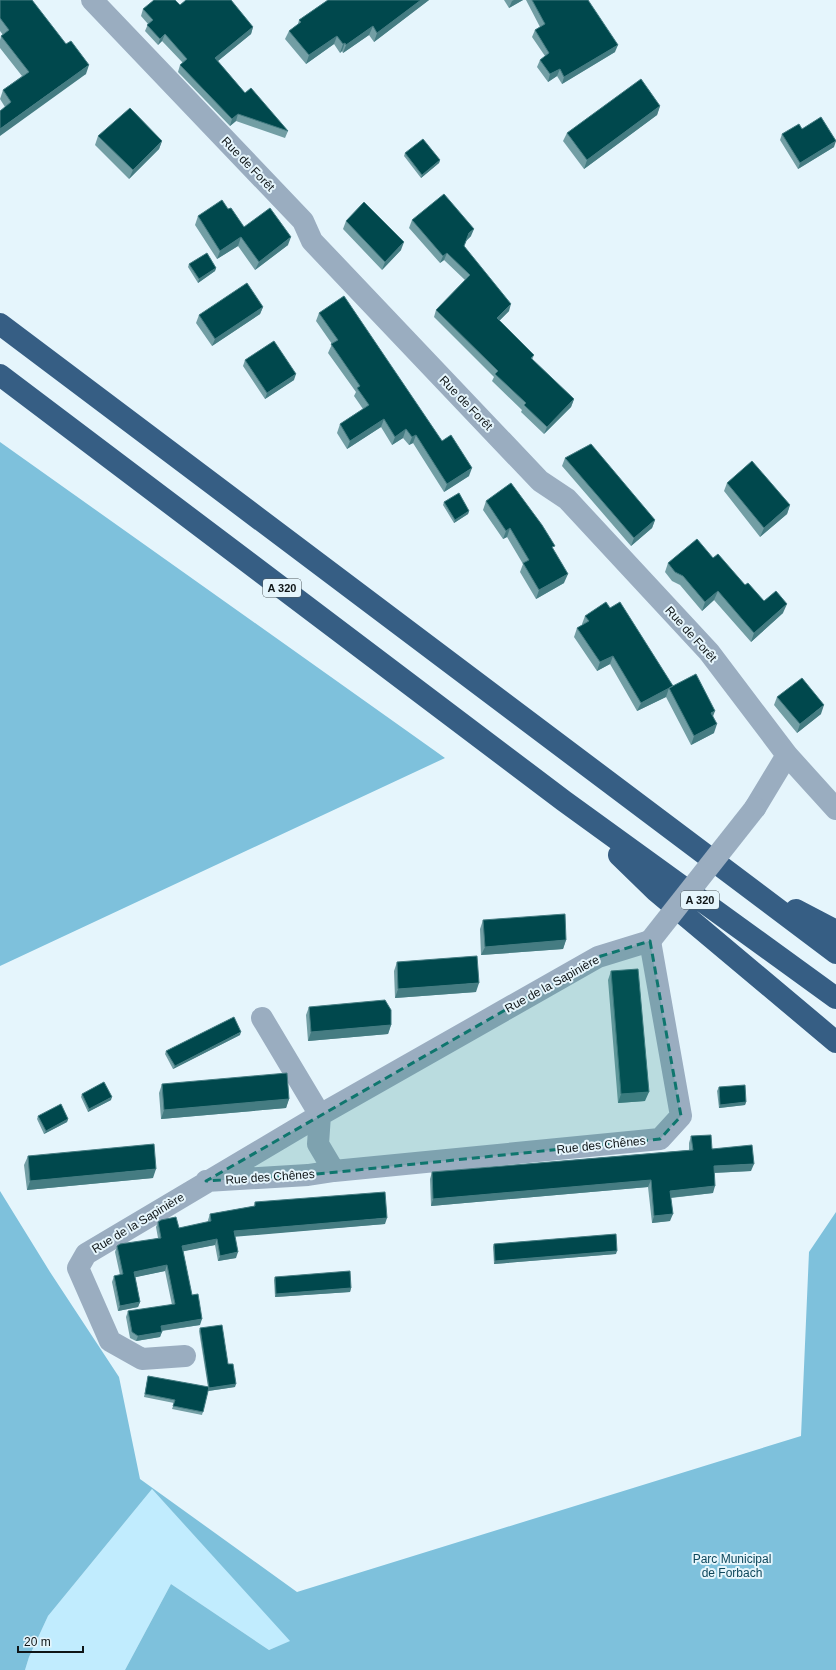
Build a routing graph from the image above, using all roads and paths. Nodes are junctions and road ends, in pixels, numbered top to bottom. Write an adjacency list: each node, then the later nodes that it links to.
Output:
1 (92, 0): 4 (street, Rue de Forêt)
2 (0, 324): 7 (highway)
3 (0, 375): 5 (highway, A 320)
4 (787, 755): 6 (street, Rue de Forêt); 9 (street, bridge)
5 (564, 801): 11 (highway, A 320); 13 (highway)
6 (836, 809)
7 (738, 879): 8 (highway); 10 (highway)
8 (836, 931)
9 (650, 941): 14 (street, Rue de la Sapinière); 15 (street, Rue des Chênes)
10 (836, 953)
11 (836, 998)
12 (262, 1018): 14 (street)
13 (836, 1042)
14 (320, 1115): 15 (street, Rue des Chênes); 16 (street, Rue de la Sapinière)
15 (334, 1171): 16 (street, Rue des Chênes)
16 (206, 1181): 17 (street, Rue de la Sapinière)
17 (185, 1356)

